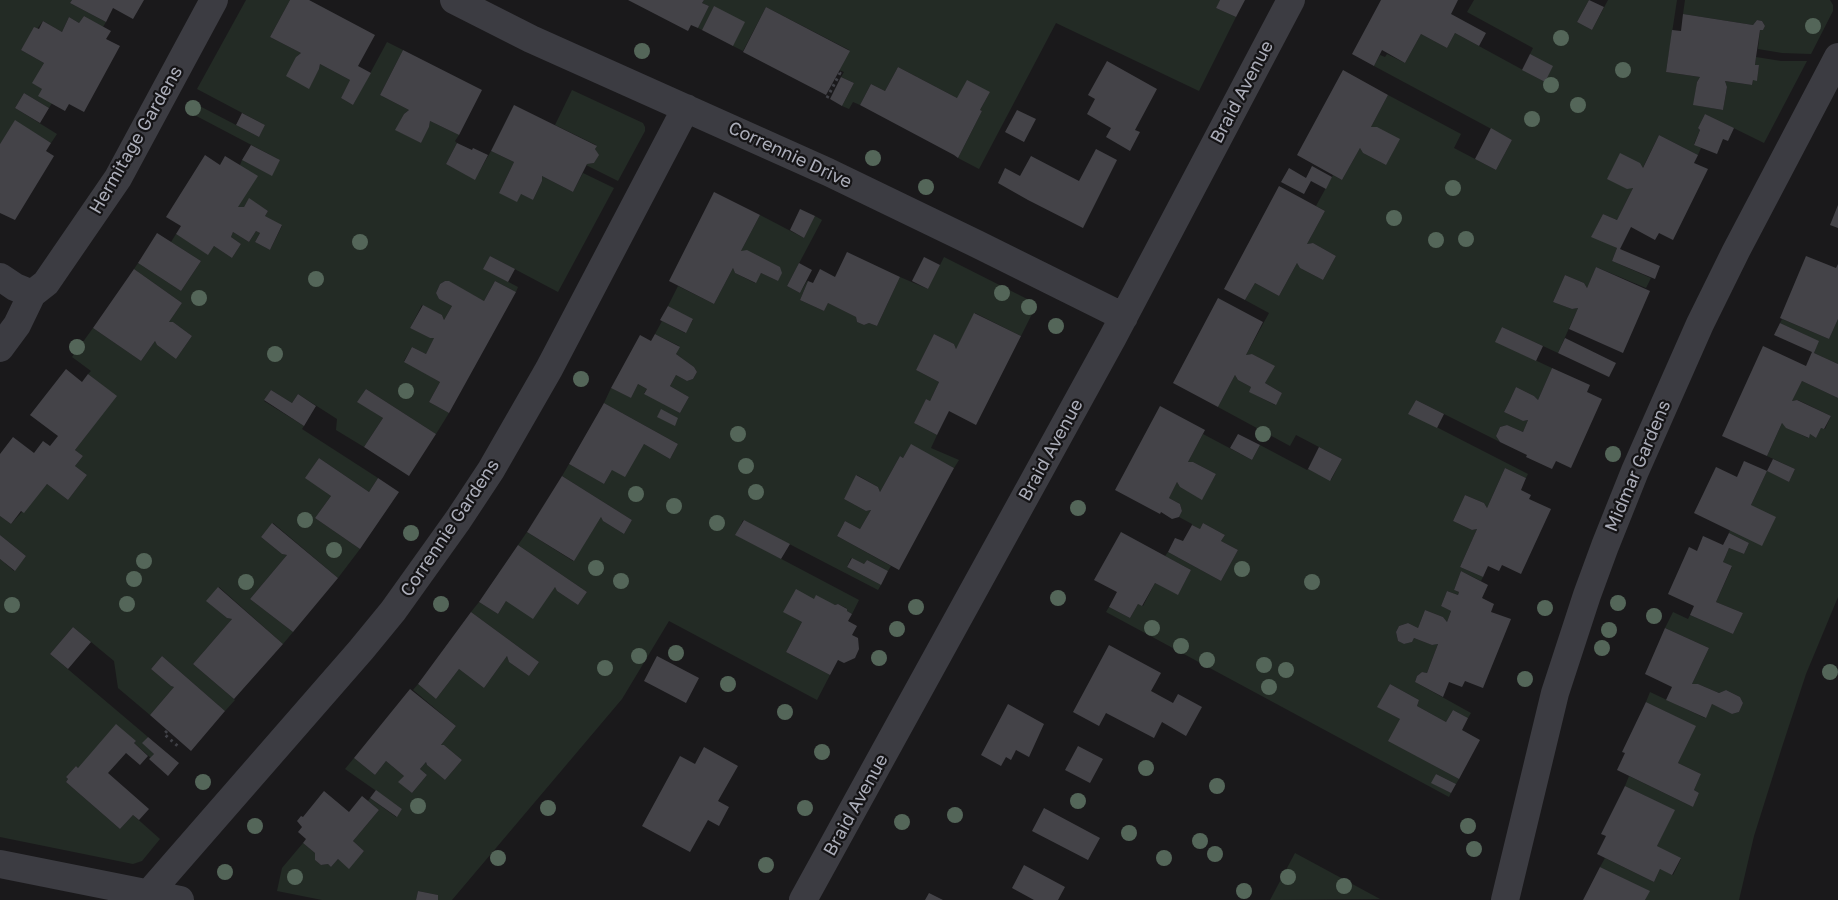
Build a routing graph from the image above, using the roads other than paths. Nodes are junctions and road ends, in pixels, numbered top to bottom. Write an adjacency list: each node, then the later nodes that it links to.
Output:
1 (214, 0): 7 (street, Hermitage Gardens)
2 (454, 0): 5 (street, Corrennie Drive)
3 (1291, 0): 8 (street, Braid Avenue)
4 (1838, 57): 14 (street, Midmar Gardens)
5 (686, 108): 8 (street, Corrennie Drive); 11 (street, Corrennie Gardens)
6 (0, 277): 7 (street)
7 (32, 294): 9 (street, Hermitage Gardens)
8 (1124, 318): 12 (street, Braid Avenue)
9 (0, 348)
10 (0, 864): 11 (street)
11 (145, 897): 13 (street)
12 (805, 899)
13 (180, 900)
14 (1505, 900)

